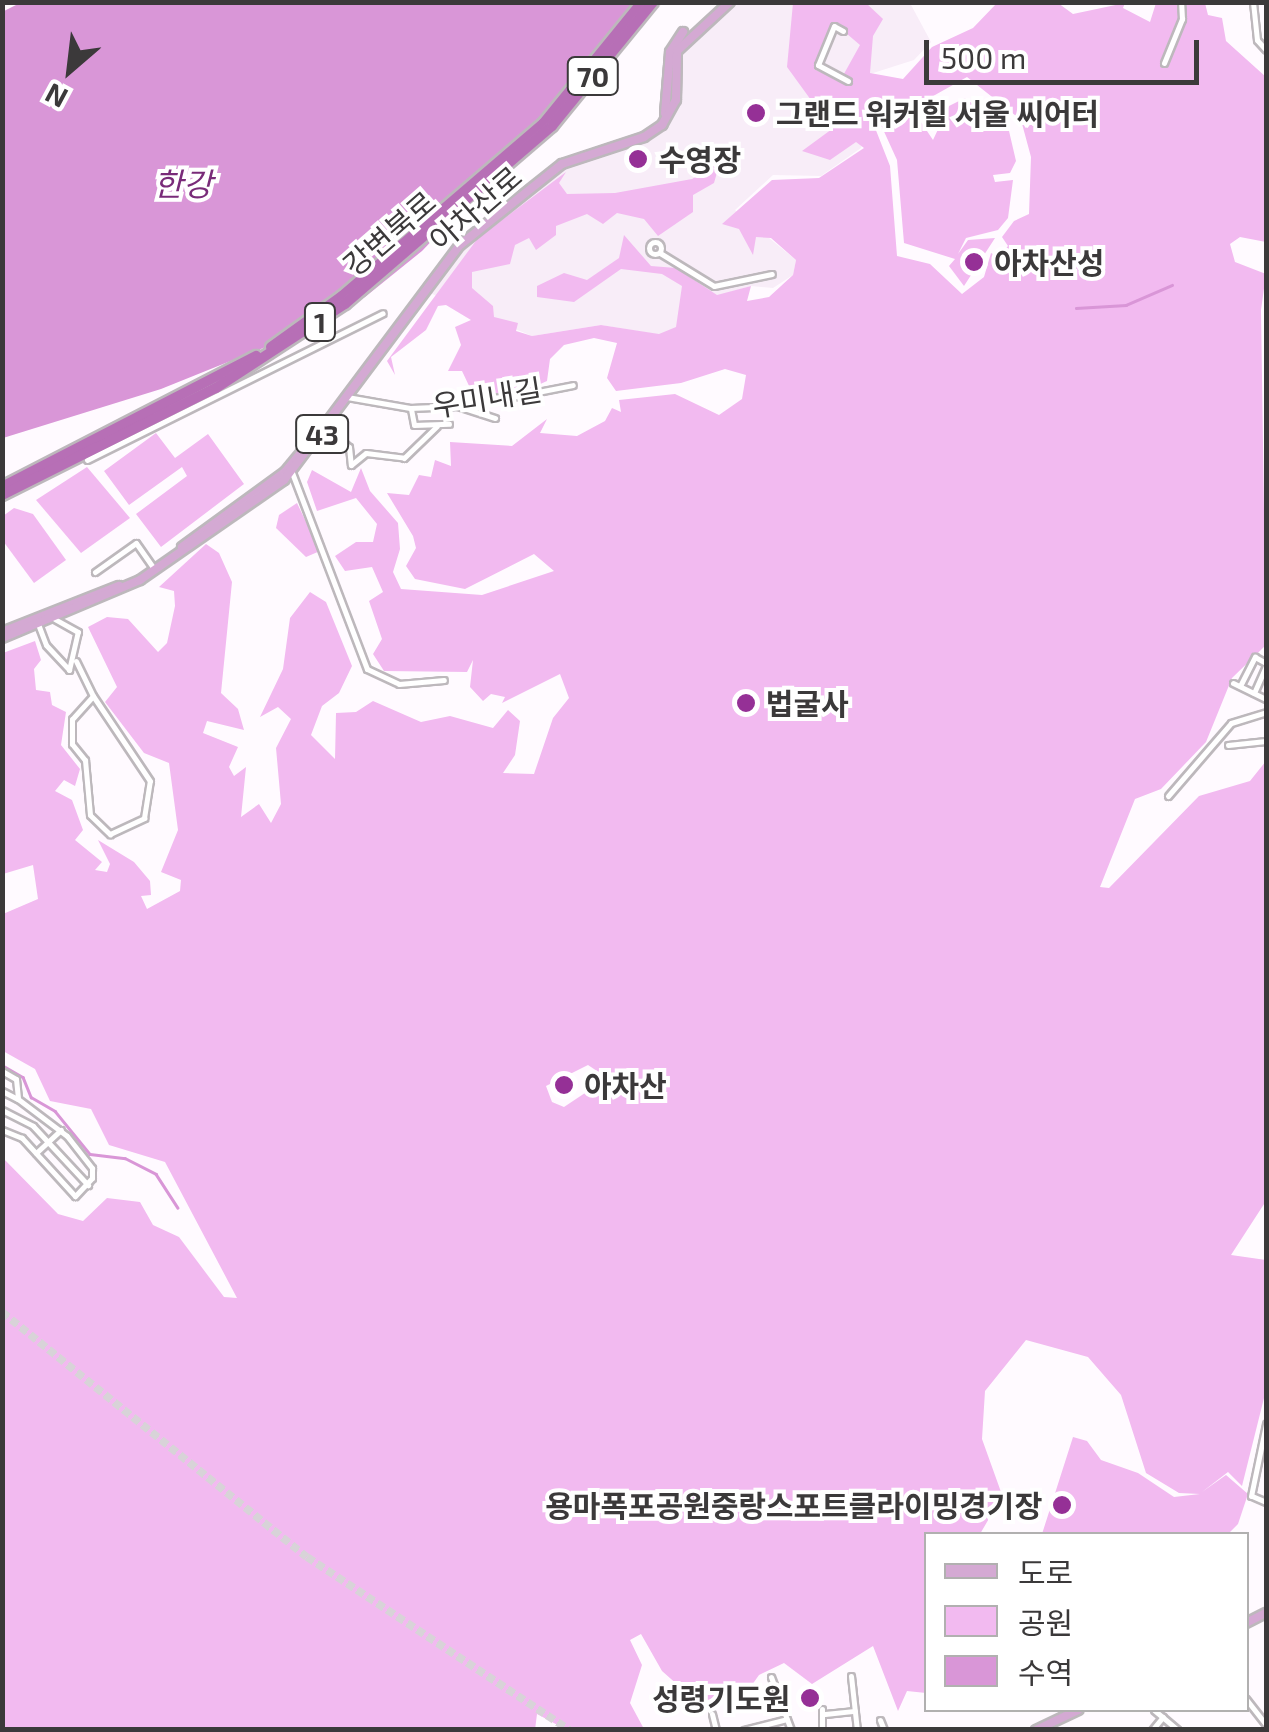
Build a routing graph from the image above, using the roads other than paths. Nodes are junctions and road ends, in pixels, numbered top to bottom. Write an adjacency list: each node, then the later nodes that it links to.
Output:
1 (642, 2): 11 (highway, 강변북로 / 70)
2 (653, 2): 11 (highway, 강변북로 / 70)
3 (721, 2): 16 (main road, 아차산로 / 43)
4 (730, 2): 16 (main road, 아차산로 / 43)
5 (1180, 2): 9 (street)
6 (1253, 2): 8 (street)
7 (843, 31): 10 (street)
8 (1266, 50)
9 (1164, 63)
10 (848, 81)
11 (526, 143): 23 (highway, 강변북로 / 1)
12 (660, 253): 13 (street)
13 (772, 274)
14 (383, 313): 23 (street)
15 (573, 385): 17 (street, 우미내길)
16 (346, 396): 18 (street, 우미내길); 22 (main road, 아차산로 / 43); 24 (main road, 아차산로 / 43)
17 (458, 406): 18 (street, 우미내길); 19 (street)
18 (410, 408): 21 (street)
19 (495, 418)
20 (448, 424): 21 (street)
21 (437, 426): 22 (street)
22 (326, 428): 24 (main road, 아차산로 / 43)
23 (82, 456): 25 (highway, 강변북로 / 1); 27 (highway, 강변북로 / 1)
24 (294, 467): 26 (main road, 아차산로 / 43); 35 (street)
25 (2, 486)
26 (270, 488): 28 (main road, 아차산로 / 43); 30 (main road, 아차산로 / 43)
27 (2, 495)
28 (154, 567): 29 (street); 32 (main road, 아차산로 / 43)
29 (95, 572)
30 (55, 619): 31 (main road, 아차산로 / 43); 33 (street)
31 (38, 624): 32 (main road, 아차산로 / 43); 33 (street)
32 (2, 635)
33 (76, 661): 37 (street)
34 (1266, 664): 36 (street); 36 (street)
35 (444, 680)
36 (1254, 693): 38 (street)
37 (93, 696): 37 (street)
38 (1266, 699)
39 (1266, 712): 42 (street)
40 (1266, 741): 41 (street)
41 (1228, 745)
42 (1168, 796)
43 (2, 1071): 45 (street)
44 (2, 1091): 45 (street)
45 (18, 1099): 48 (street)
46 (2, 1110): 49 (street)
47 (2, 1130): 50 (street)
48 (61, 1130): 49 (street); 51 (street)
49 (48, 1142): 50 (street); 51 (street)
50 (36, 1153): 51 (street)
51 (88, 1184)
52 (1266, 1424): 53 (street)
53 (1265, 1439): 54 (street)
54 (1266, 1502)
55 (851, 1676): 58 (street)
56 (772, 1678): 63 (street)
57 (1249, 1703): 65 (street)
58 (855, 1710): 70 (street); 71 (street)
59 (1074, 1712): 73 (main road)
60 (1157, 1712): 62 (street)
61 (712, 1714): 67 (street)
62 (1163, 1717): 66 (street); 74 (street)
63 (787, 1718): 68 (street); 69 (street)
64 (880, 1720): 72 (street)
65 (1266, 1727)
66 (1176, 1729)
67 (716, 1730)
68 (744, 1730)
69 (791, 1730)
70 (822, 1730)
71 (857, 1730)
72 (884, 1730)
73 (1036, 1730)
74 (1152, 1730)

